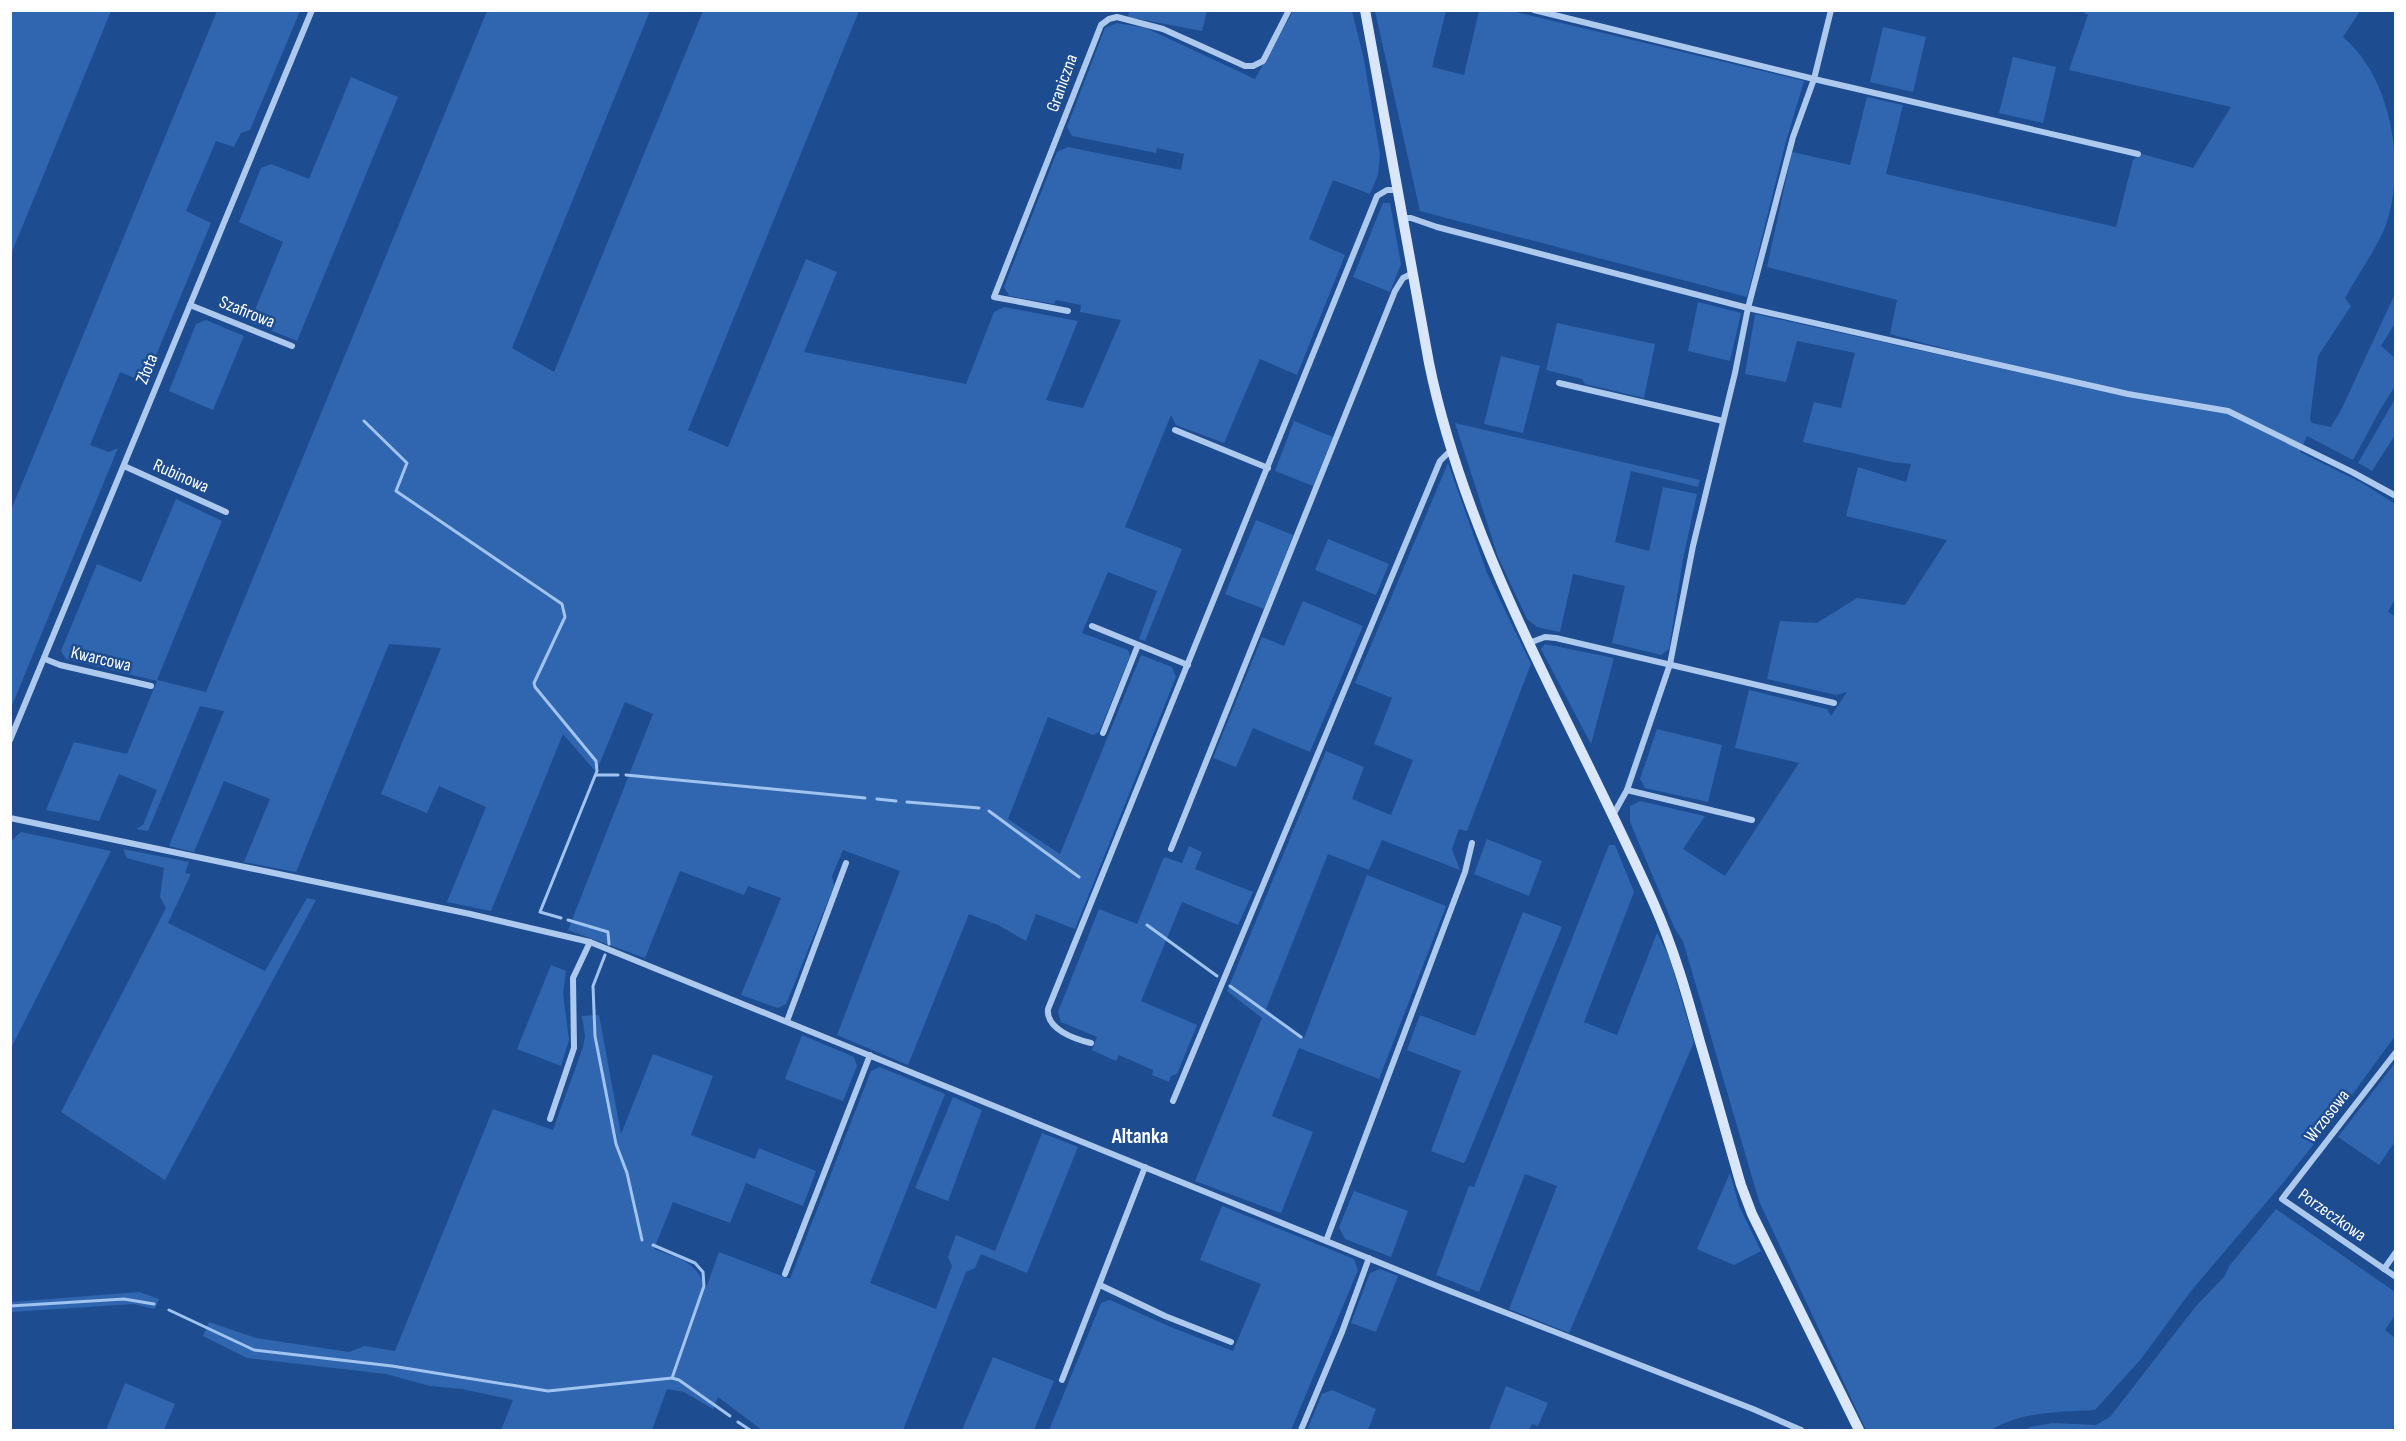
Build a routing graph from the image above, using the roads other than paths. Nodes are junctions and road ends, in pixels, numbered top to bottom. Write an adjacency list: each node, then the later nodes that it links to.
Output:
1 (312, 10): 11 (street, Złota)
2 (1289, 10): 13 (street, Graniczna)
3 (1365, 10): 8 (street)
4 (1534, 10): 6 (street)
5 (1832, 10): 6 (street)
6 (1814, 79): 7 (street); 12 (street)
7 (2138, 154)
8 (1397, 190): 9 (street); 20 (street)
9 (1403, 218): 10 (street); 12 (street)
10 (1413, 273): 18 (street); 38 (street)
11 (190, 305): 14 (street, Szafirowa); 19 (street, Złota)
12 (1748, 308): 16 (street); 21 (street)
13 (1068, 311)
14 (292, 346)
15 (1559, 383): 16 (street)
16 (1723, 421): 27 (street)
17 (1175, 430): 20 (street)
18 (1453, 451): 24 (street); 45 (street)
19 (124, 466): 22 (street, Rubinowa); 26 (street, Złota)
20 (1268, 468): 28 (street)
21 (2396, 496)
22 (225, 512)
23 (1092, 626): 25 (street)
24 (1529, 643): 27 (street); 34 (street)
25 (1138, 645): 28 (street); 31 (street)
26 (45, 659): 29 (street, Kwarcowa); 32 (street, Złota)
27 (1670, 664): 30 (street); 33 (street)
28 (1188, 665): 42 (street)
29 (151, 687)
30 (1834, 703)
31 (1103, 733)
32 (10, 740)
33 (1627, 790): 34 (street); 36 (street)
34 (1613, 816): 60 (street)
35 (10, 818): 40 (street)
36 (1752, 819)
37 (1472, 843): 49 (street)
38 (1171, 849)
39 (846, 863): 41 (street)
40 (590, 942): 41 (street); 46 (street)
41 (787, 1021): 44 (street)
42 (1091, 1043)
43 (2396, 1052): 48 (street, Wrzosowa)
44 (870, 1055): 47 (street); 53 (street)
45 (1173, 1101)
46 (550, 1119)
47 (1144, 1167): 49 (street); 55 (street)
48 (2282, 1199): 52 (street, Porzeczkowa)
49 (1326, 1241): 51 (street)
50 (2396, 1252): 52 (street)
51 (1369, 1258): 58 (street); 59 (street)
52 (2384, 1269): 54 (street, Porzeczkowa)
53 (785, 1274)
54 (2396, 1277)
55 (1100, 1285): 56 (street); 57 (street)
56 (1231, 1342)
57 (1062, 1380)
58 (1301, 1431)
59 (1801, 1431)
60 (1859, 1431)

